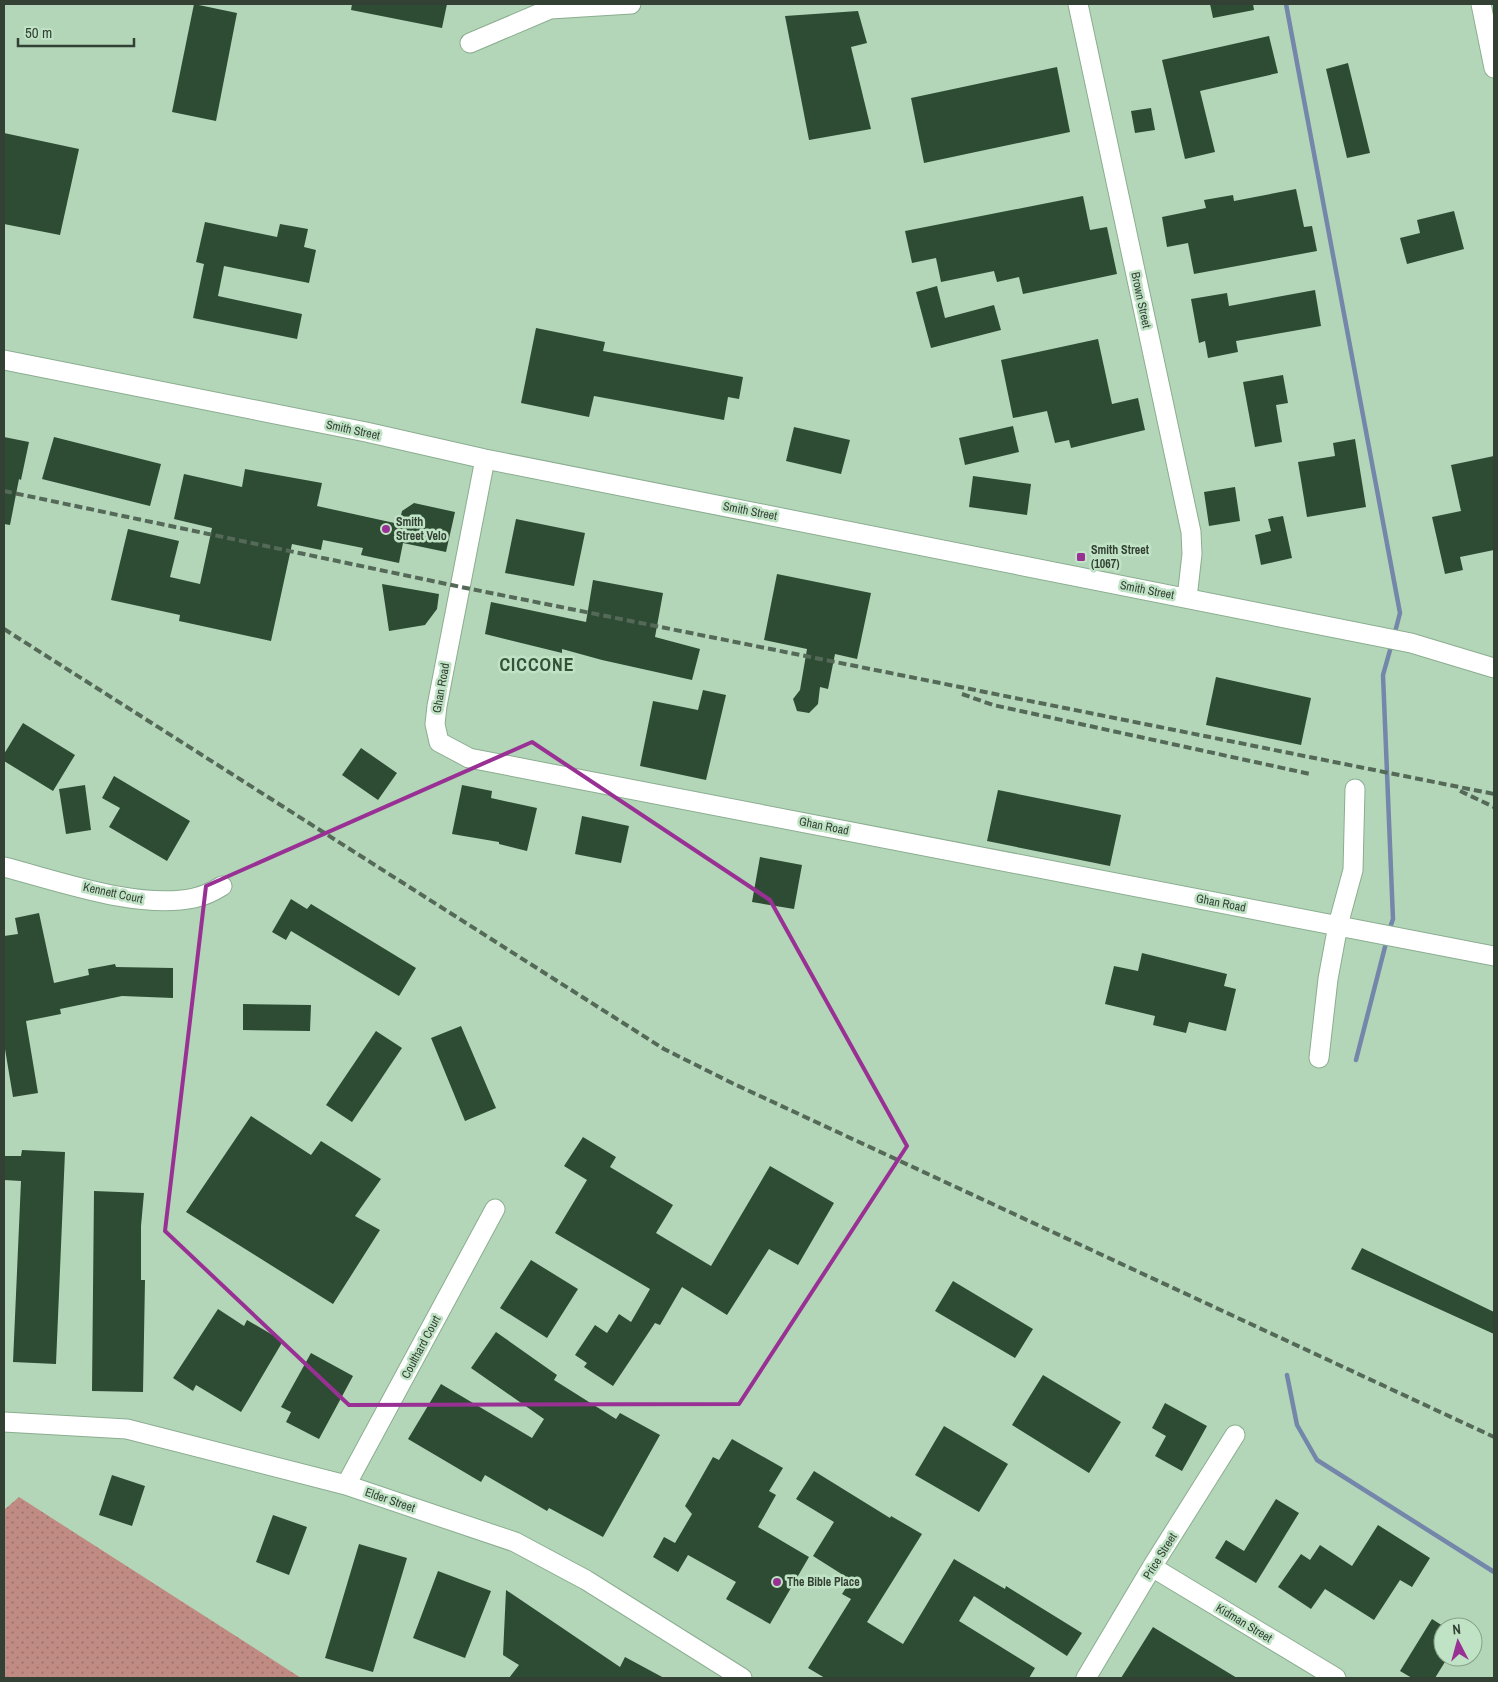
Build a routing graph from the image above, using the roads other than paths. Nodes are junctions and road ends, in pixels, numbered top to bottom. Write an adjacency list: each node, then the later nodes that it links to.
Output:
1 (631, 4): 4 (street)
2 (1078, 4): 8 (street, Brown Street)
3 (1481, 4): 5 (street)
4 (470, 43)
5 (1494, 68)
6 (4, 360): 7 (street, Smith Street)
7 (485, 459): 8 (street, Smith Street); 15 (street, Ghan Road)
8 (1187, 598): 9 (street, Smith Street)
9 (1440, 650): 10 (street); 11 (street, Smith Street)
10 (1494, 658)
11 (1494, 668)
12 (1355, 789): 15 (street)
13 (4, 867): 14 (street, Kennett Court)
14 (222, 886)
15 (1338, 925): 16 (street, Ghan Road); 17 (street)
16 (1494, 956)
17 (1319, 1058)
18 (495, 1209): 21 (street, Coulthard Court)
19 (4, 1422): 21 (street, Elder Street)
20 (1235, 1435): 22 (street, Price Street)
21 (346, 1485): 23 (street, Elder Street)
22 (1152, 1567): 24 (street, Price Street); 25 (street, Kidman Street)
23 (742, 1678)
24 (1086, 1678)
25 (1336, 1678)

